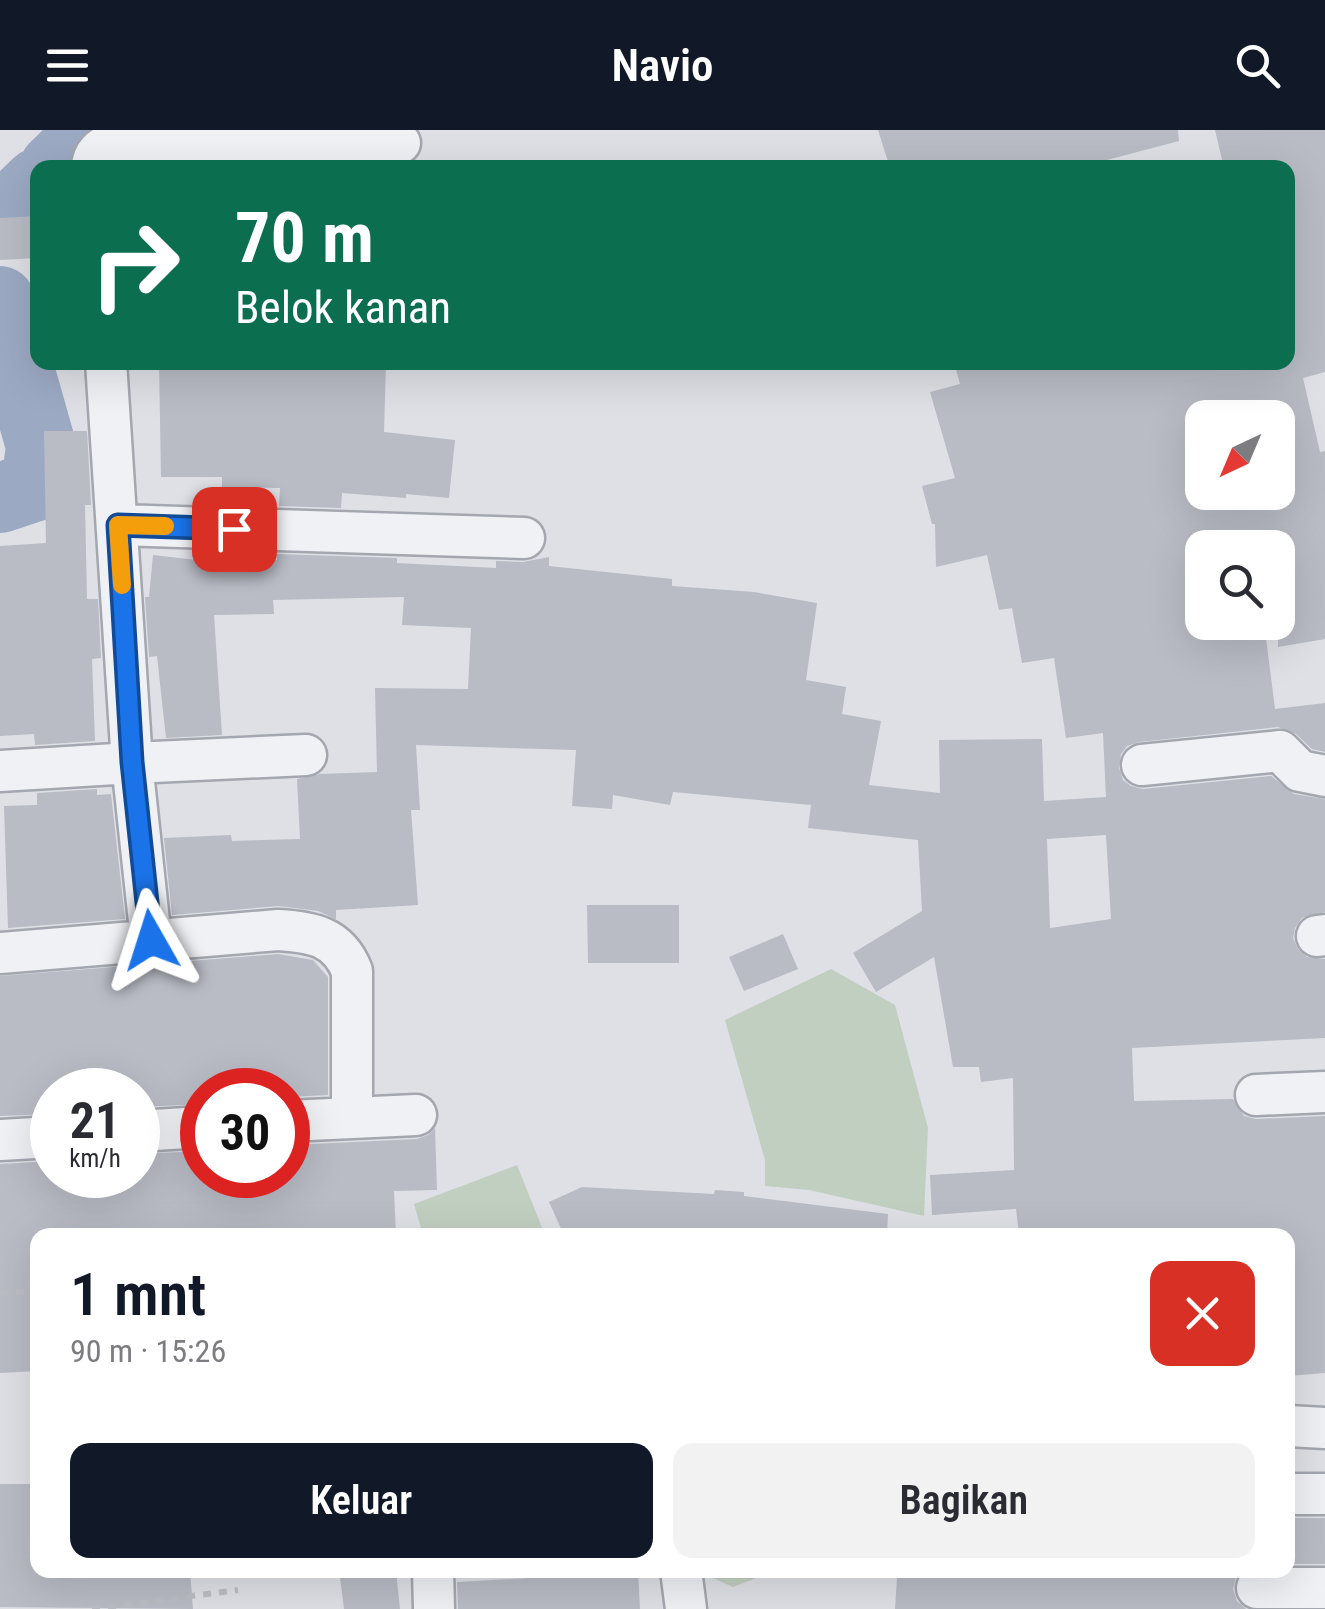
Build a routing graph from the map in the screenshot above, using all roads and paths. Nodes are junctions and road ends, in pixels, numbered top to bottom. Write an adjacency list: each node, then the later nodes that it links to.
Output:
1 (360, 136): 2 (street); 3 (street)
2 (400, 143)
3 (94, 160)
4 (107, 370): 5 (street)
5 (118, 525): 6 (street); 8 (street)
6 (524, 538)
7 (306, 755): 8 (street)
8 (132, 762): 10 (street); 12 (street)
9 (1142, 764): 11 (street)
10 (0, 771)
11 (1325, 776)
12 (151, 940): 13 (street); 17 (street)
13 (0, 952)
14 (1325, 1092): 15 (street)
15 (1256, 1095)
16 (416, 1115): 17 (street)
17 (352, 1117): 18 (street)
18 (310, 1120)
19 (30, 1138): 20 (street)
20 (0, 1140)
21 (30, 1291): 22 (path)
22 (0, 1292)
23 (1295, 1426): 24 (street)
24 (1325, 1428)
25 (1295, 1494): 26 (street)
26 (1325, 1494)
27 (434, 1578): 33 (street)
28 (682, 1578): 34 (street)
29 (1258, 1588): 30 (street)
30 (1325, 1588)
31 (238, 1590): 32 (path)
32 (92, 1609)
33 (434, 1609)
34 (686, 1609)

